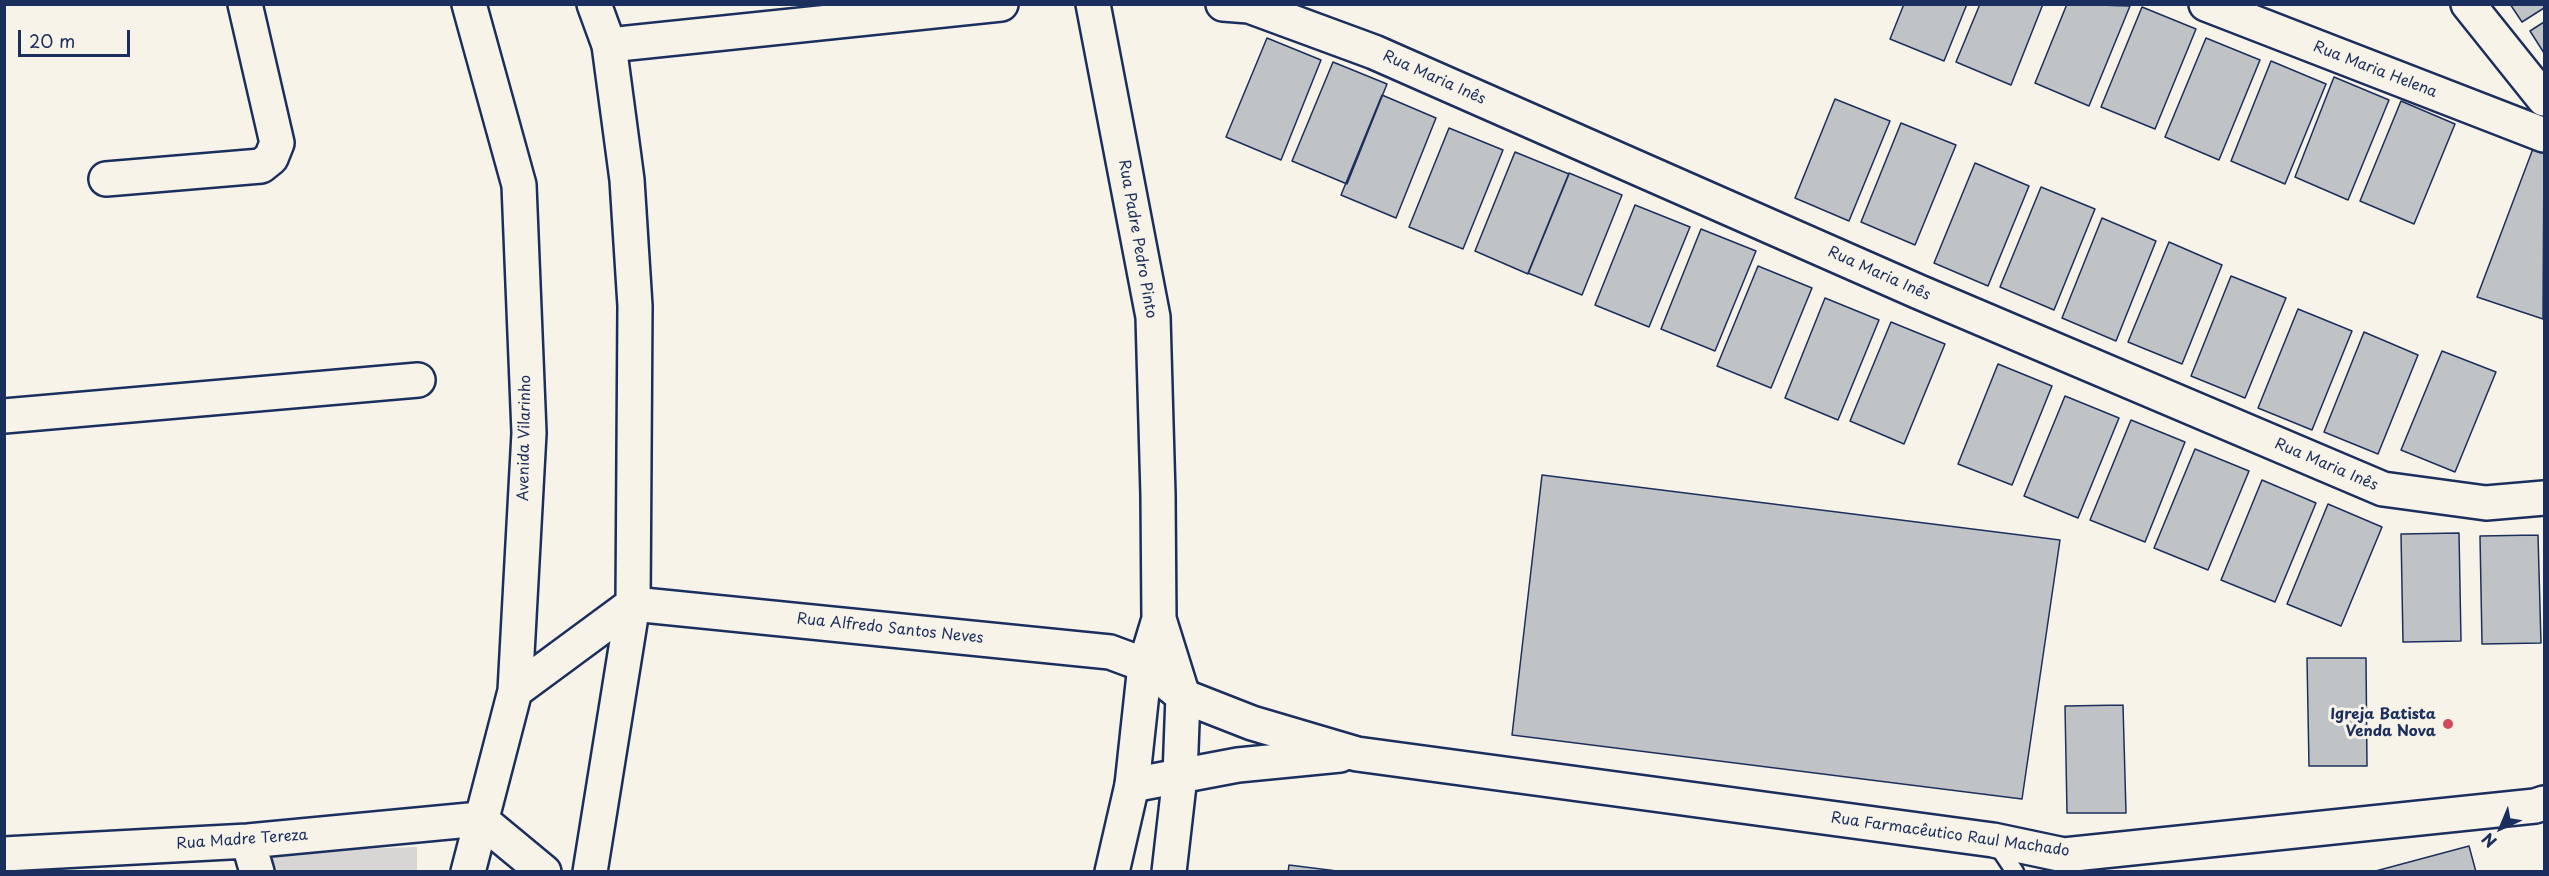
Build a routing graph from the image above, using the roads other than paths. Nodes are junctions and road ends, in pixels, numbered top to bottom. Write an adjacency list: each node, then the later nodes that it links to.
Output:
1 (245, 4): 12 (main road)
2 (469, 4): 19 (main road, Avenida Vilarinho)
3 (594, 4): 9 (main road)
4 (1001, 4): 9 (main road)
5 (1093, 4): 17 (main road, Rua Padre Pedro Pinto)
6 (1223, 4): 15 (main road, Rua Maria Inês)
7 (2206, 4): 11 (main road, Rua Maria Helena)
8 (2468, 4): 10 (main road)
9 (609, 45): 16 (main road)
10 (2544, 99)
11 (2544, 135)
12 (106, 178)
13 (418, 380): 14 (main road)
14 (4, 416)
15 (2544, 498)
16 (633, 604): 18 (main road, Rua Alfredo Santos Neves); 19 (main road); 32 (main road)
17 (1159, 619): 18 (main road, Rua Padre Pedro Pinto); 20 (main road, Rua Padre Pedro Pinto)
18 (1145, 665): 20 (main road, Rua Alfredo Santos Neves); 23 (main road, Rua Padre Pedro Pinto)
19 (515, 691): 25 (main road, Avenida Vilarinho)
20 (1183, 696): 21 (main road, Rua Farmacêutico Raul Machado); 22 (main road, Rua Padre Pedro Pinto)
21 (1357, 754): 22 (main road, Rua Farmacêutico Raul Machado); 26 (main road, Rua Farmacêutico Raul Machado)
22 (1180, 776): 23 (main road, Rua Farmacêutico Raul Machado); 34 (main road, Rua Padre Pedro Pinto)
23 (1132, 784): 33 (main road, Rua Padre Pedro Pinto)
24 (2544, 803): 29 (main road, Rua Farmacêutico Raul Machado)
25 (480, 819): 28 (main road, Rua Madre Tereza); 30 (main road, Avenida Vilarinho); 31 (main road)
26 (1993, 840): 29 (main road, Rua Farmacêutico Raul Machado); 35 (lane)
27 (4, 854): 28 (main road, Rua Madre Tereza)
28 (252, 856)
29 (2073, 863)
30 (468, 872)
31 (544, 872)
32 (590, 872)
33 (1112, 872)
34 (1169, 872)
35 (2014, 872)

